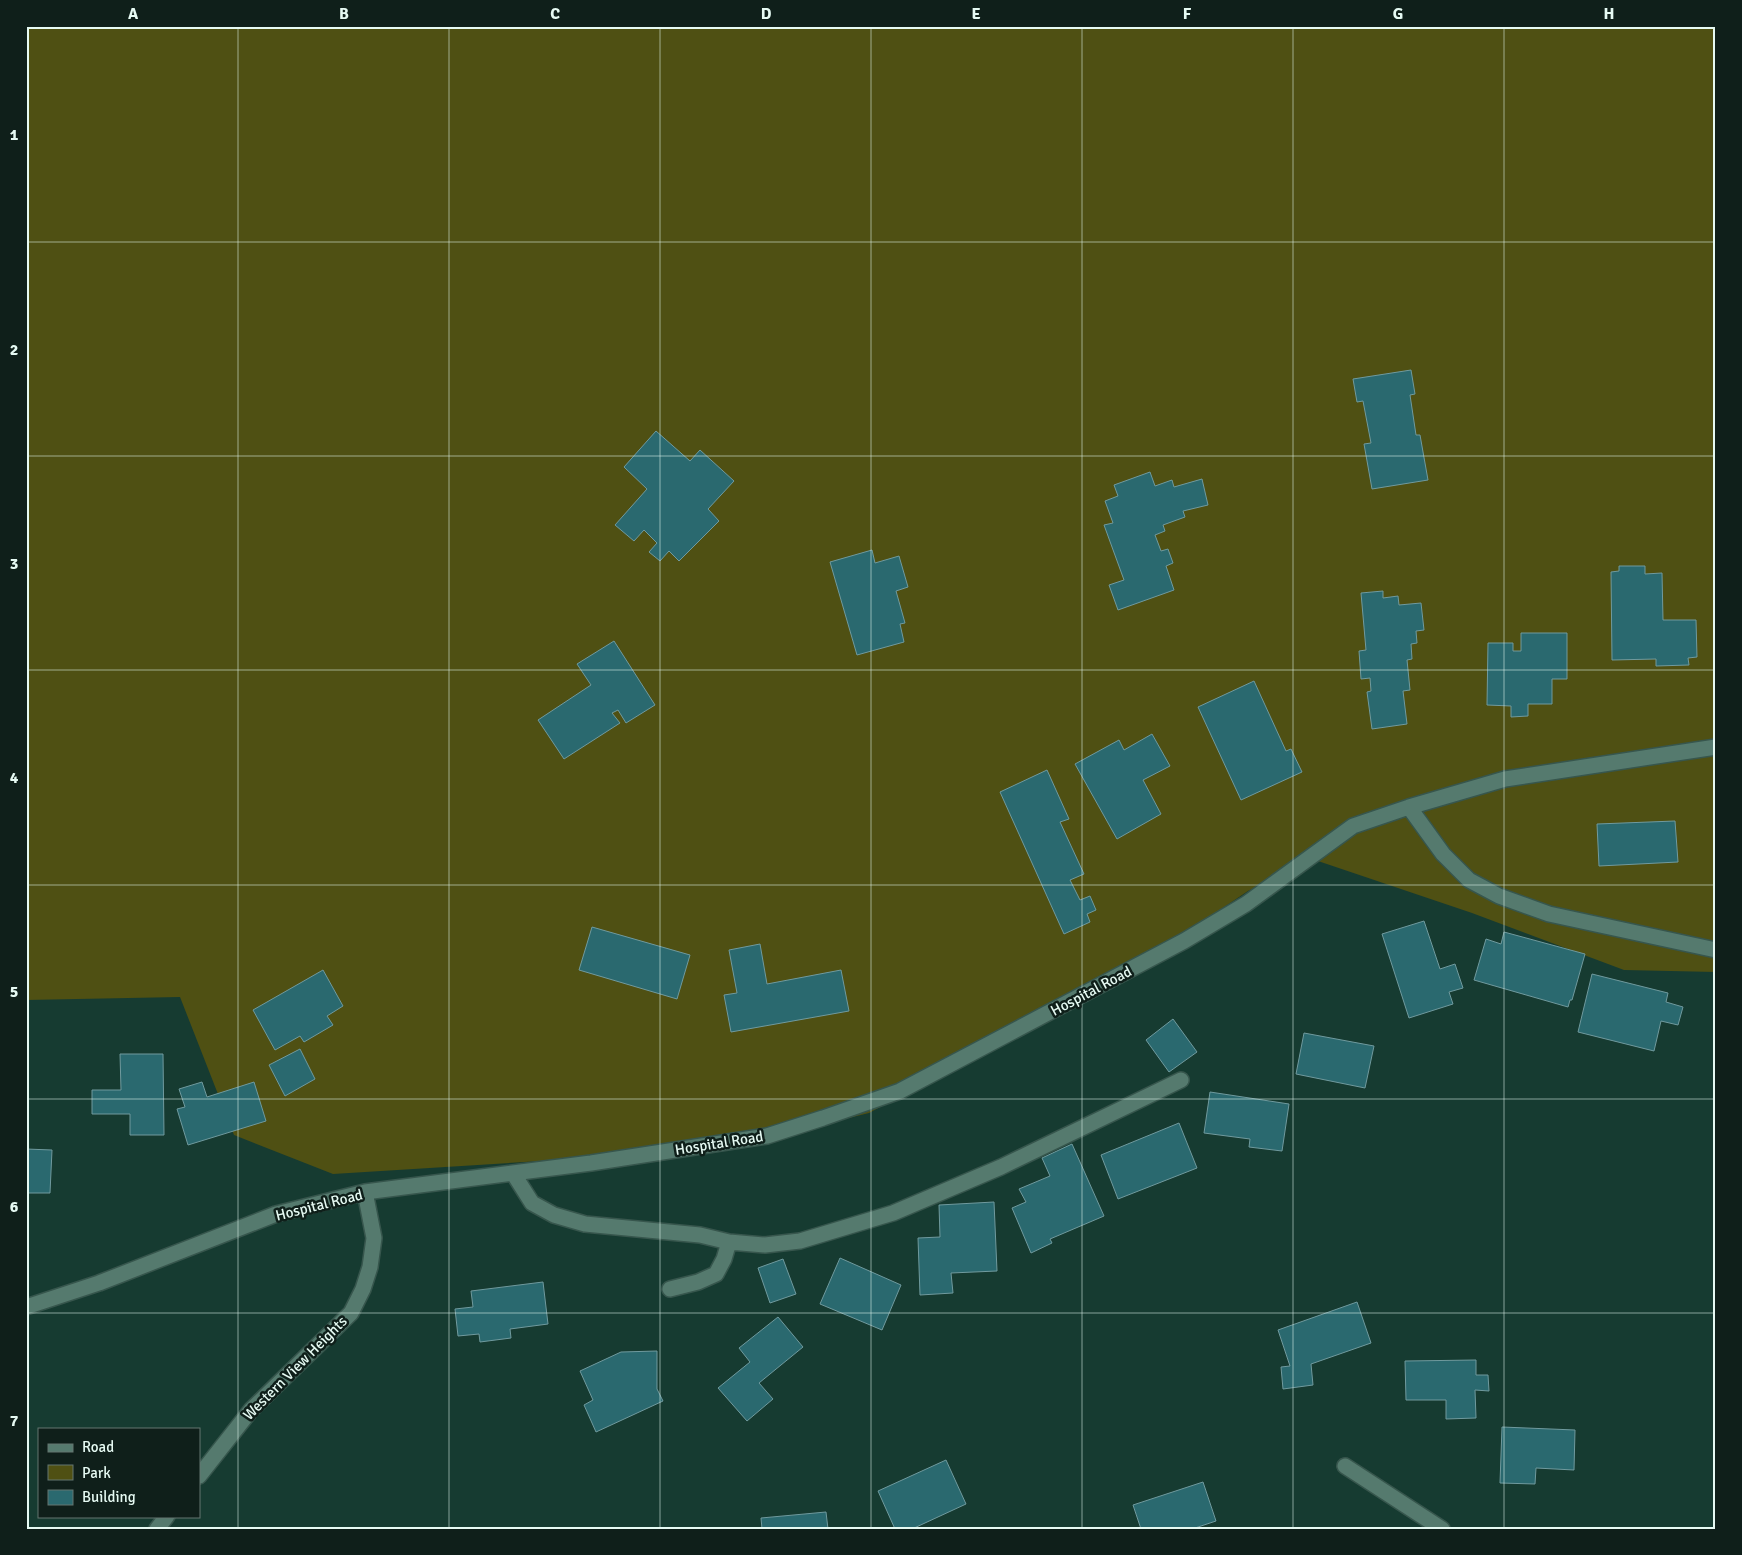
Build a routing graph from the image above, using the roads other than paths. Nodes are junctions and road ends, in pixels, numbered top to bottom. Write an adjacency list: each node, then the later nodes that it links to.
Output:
1 (1716, 747): 2 (street, Hospital Road)
2 (1409, 807): 3 (street); 5 (street, Hospital Road)
3 (1716, 950)
4 (1181, 1080): 7 (street)
5 (513, 1173): 6 (street, Hospital Road); 7 (street)
6 (365, 1192): 9 (street, Hospital Road); 11 (street, Western View Heights)
7 (729, 1242): 8 (street)
8 (670, 1289)
9 (26, 1307)
10 (1345, 1466): 14 (street)
11 (200, 1475)
12 (165, 1518): 13 (street)
13 (157, 1529)
14 (1442, 1529)

